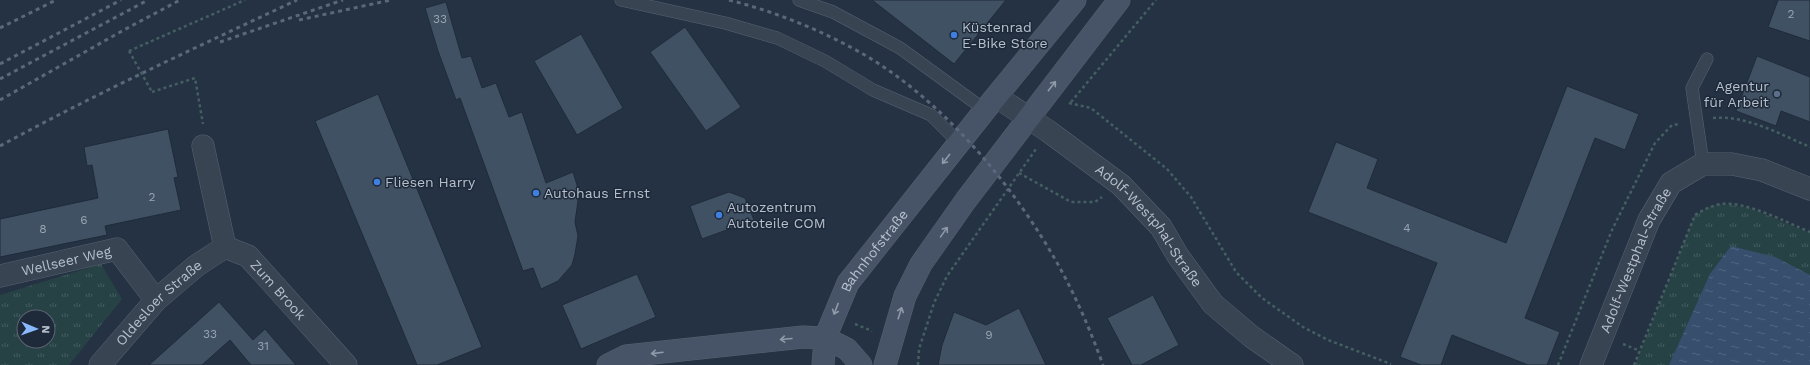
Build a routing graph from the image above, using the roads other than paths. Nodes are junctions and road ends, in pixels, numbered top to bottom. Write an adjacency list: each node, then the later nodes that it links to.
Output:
1 (621, 0): 8 (lane)
2 (799, 0): 6 (lane)
3 (1075, 0): 6 (main road, Bahnhofstraße)
4 (1119, 0): 7 (main road, one-way to 4)
5 (1707, 59): 10 (lane)
6 (991, 103): 7 (street, Adolf-Westphal-Straße); 8 (main road, Bahnhofstraße)
7 (1028, 117): 16 (main road, one-way to 7); 23 (street, Adolf-Westphal-Straße)
8 (959, 143): 15 (main road, Bahnhofstraße, one-way to 15)
9 (203, 146): 12 (street)
10 (1703, 164): 11 (street); 24 (street, Adolf-Westphal-Straße)
11 (1810, 189)
12 (225, 247): 14 (street, Oldesloer Straße); 18 (street, Zum Brook)
13 (0, 276): 14 (street, Wellseer Weg)
14 (156, 300): 17 (street, Oldesloer Straße)
15 (825, 338): 19 (main road, one-way to 19); 20 (main road, Bahnhofstraße); 22 (main road)
16 (886, 358): 22 (street)
17 (100, 365)
18 (346, 365)
19 (608, 365)
20 (823, 365)
21 (858, 365): 22 (street)
22 (861, 365)
23 (1292, 365)
24 (1591, 365)

